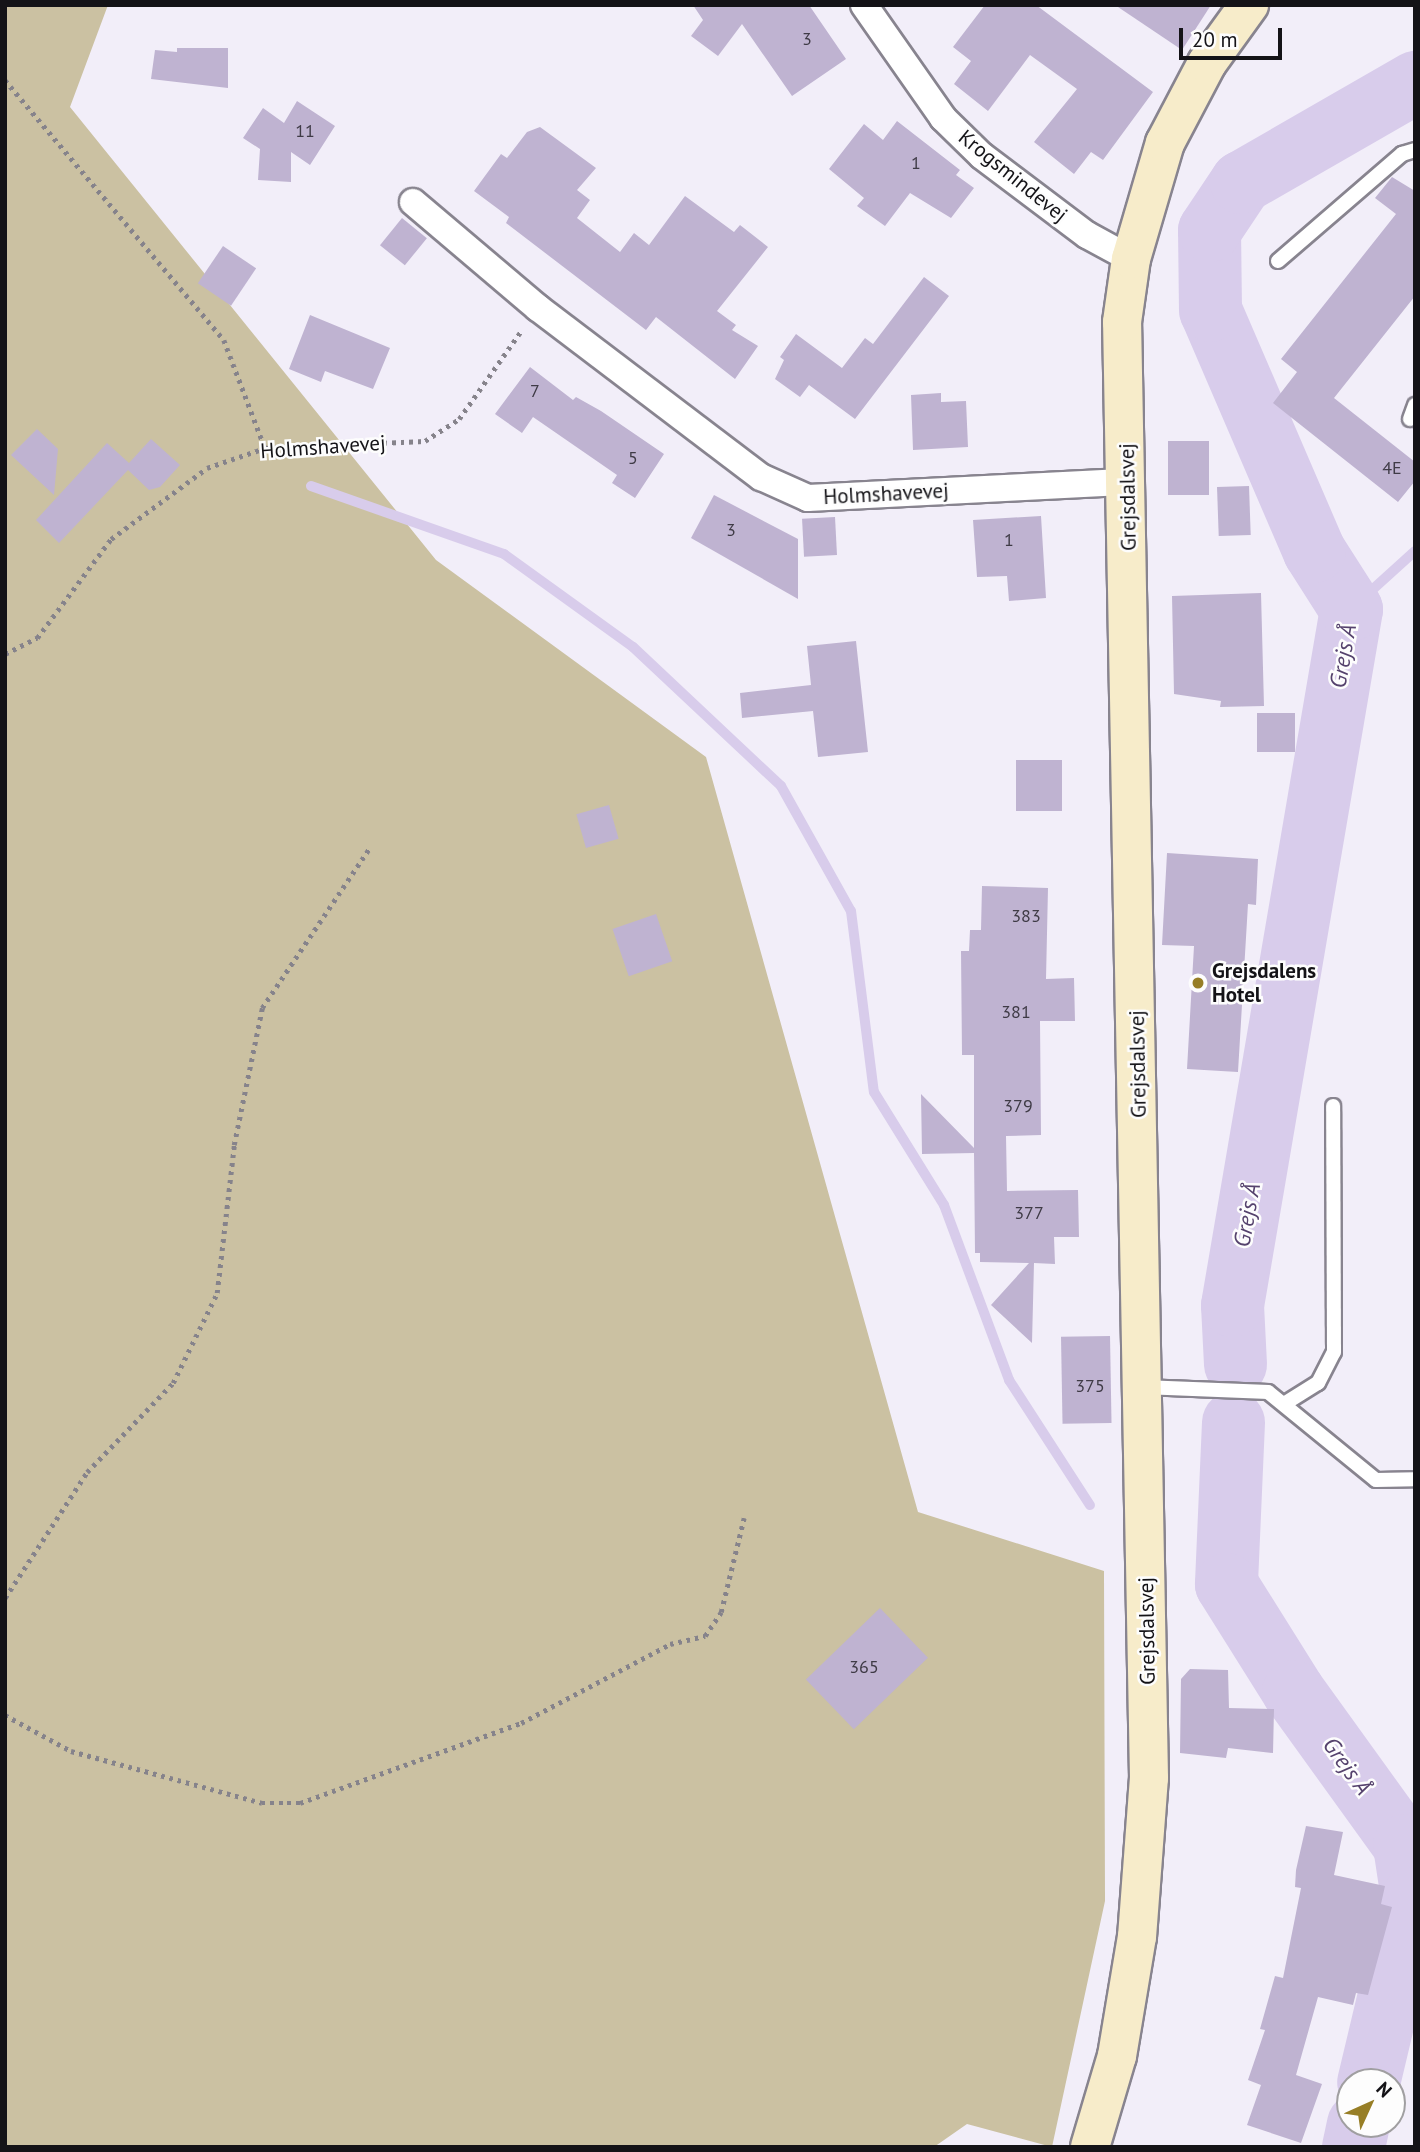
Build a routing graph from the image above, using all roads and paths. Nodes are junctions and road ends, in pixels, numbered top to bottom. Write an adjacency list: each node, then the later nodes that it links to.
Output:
1 (864, 5): 6 (street, Krogsmindevej)
2 (1249, 5): 6 (street, Grejsdalsvej)
3 (5, 80): 9 (path)
4 (1415, 150): 7 (lane)
5 (413, 202): 8 (street, Holmshavevej)
6 (1131, 258): 10 (street, Grejsdalsvej)
7 (1278, 261)
8 (538, 308): 9 (path, Holmshavevej); 10 (street, Holmshavevej)
9 (265, 448): 11 (path, Holmshavevej)
10 (1128, 482): 14 (street, Grejsdalsvej)
11 (5, 654)
12 (370, 846): 18 (path)
13 (1333, 1106): 15 (lane)
14 (1143, 1387): 15 (lane); 20 (street, Grejsdalsvej)
15 (1284, 1404): 16 (lane)
16 (1415, 1479)
17 (744, 1518): 19 (path)
18 (5, 1598)
19 (5, 1715)
20 (1090, 2147)

